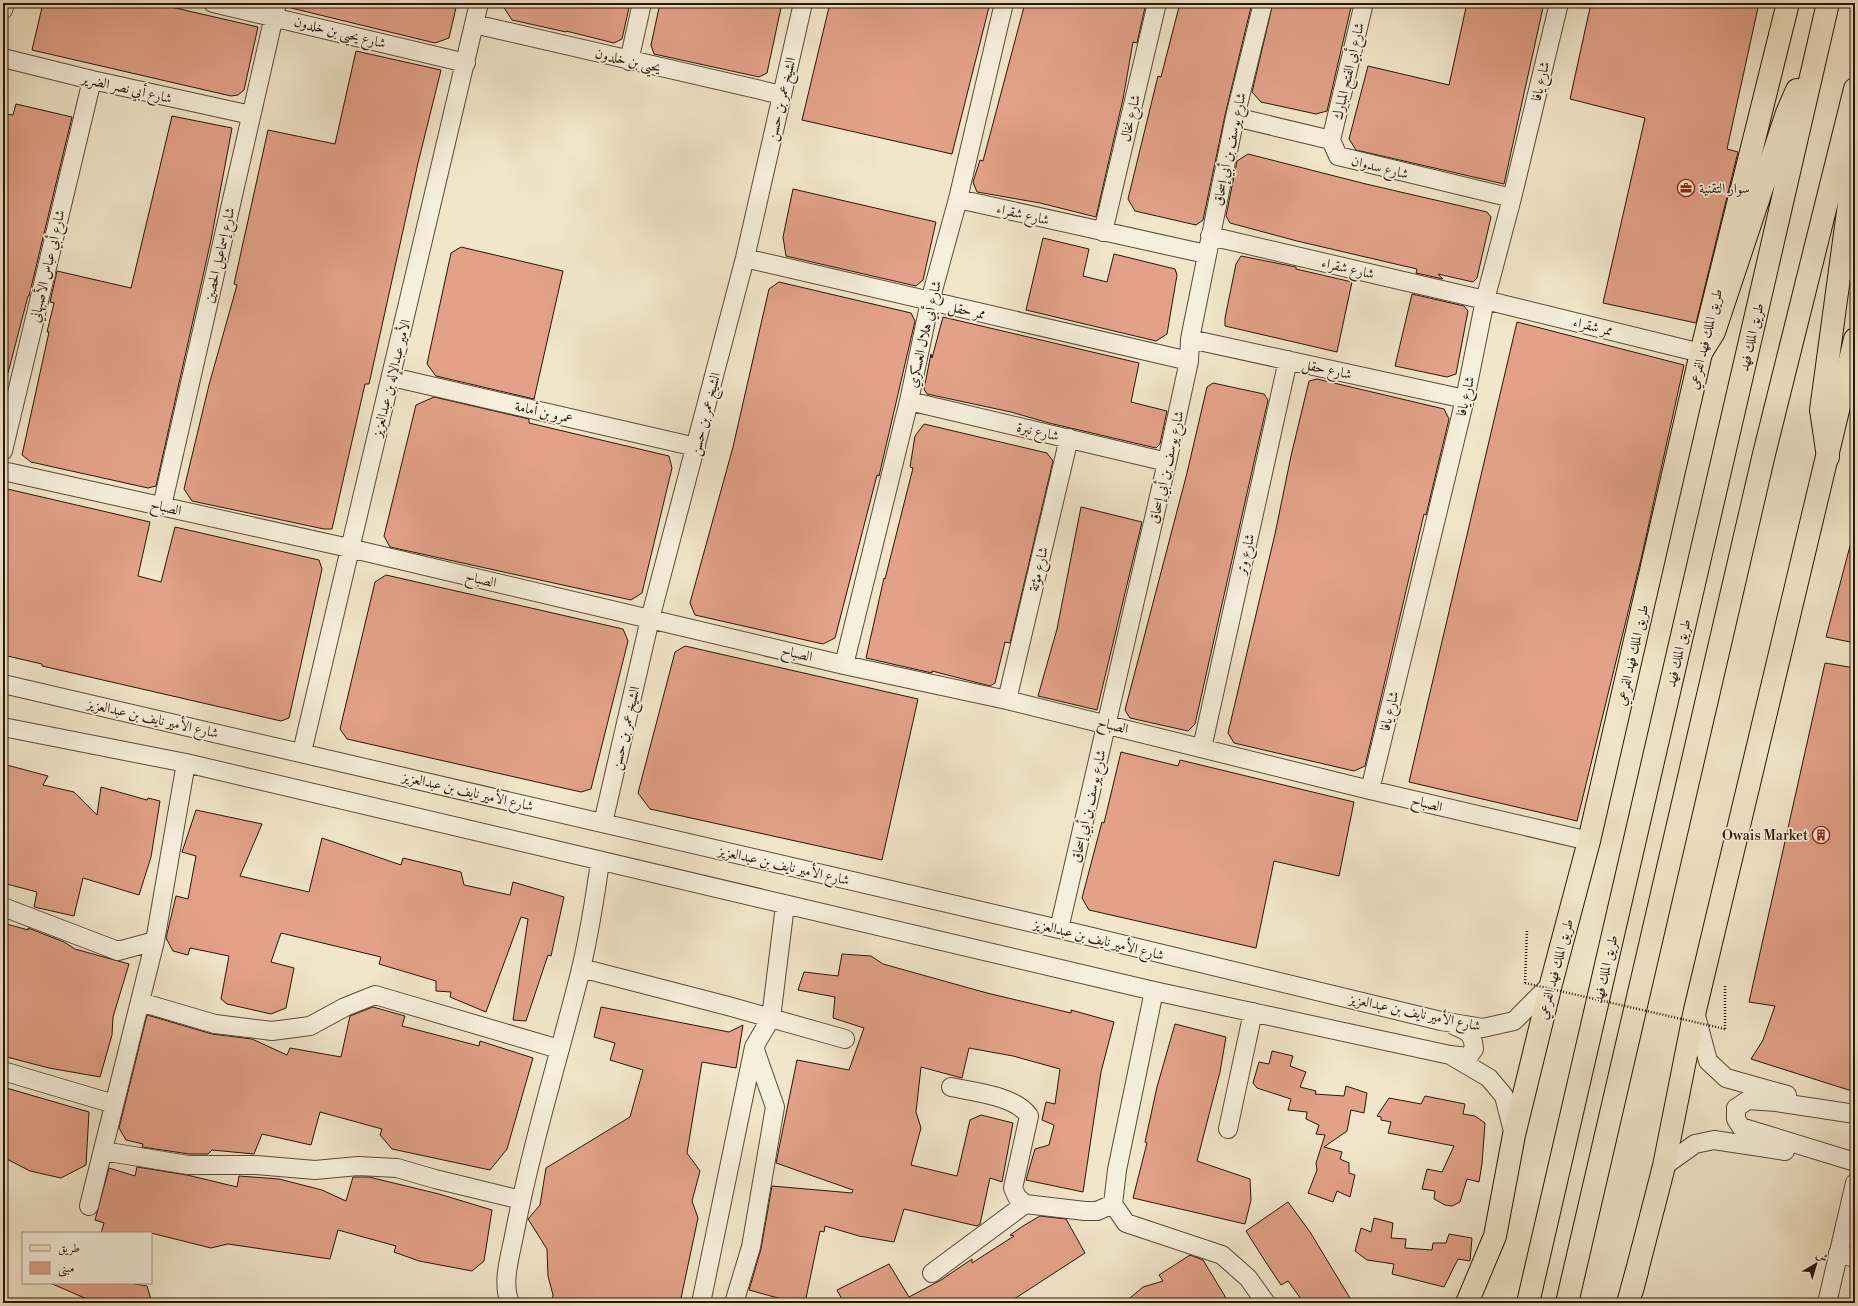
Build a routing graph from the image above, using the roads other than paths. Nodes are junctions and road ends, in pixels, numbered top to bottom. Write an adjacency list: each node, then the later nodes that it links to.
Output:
1 (5, 3): 13 (street)
2 (213, 3): 14 (street, شارع يحيى بن خلدون)
3 (479, 3): 15 (street, الأمير عبدالإله بن عبدالعزيز)
4 (642, 3): 18 (street)
5 (803, 3): 22 (street, الشيخ عمر بن حسن)
6 (1004, 3): 28 (street, شارع أبي هلال العسكري)
7 (1157, 3): 29 (street, شارع نخال)
8 (1263, 3): 24 (street, شارع يوسف بن أبي إسحاق)
9 (1364, 3): 25 (street, شارع أبي الفتح المبارك)
10 (1559, 3): 27 (street, شارع يافا)
11 (1788, 3): 37 (main road, طريق الملك فهد الفرعي)
12 (1828, 3): 16 (main road, طريق الملك فهد)
13 (3, 10)
14 (275, 10): 19 (street, شارع يحيى بن خلدون); 23 (street, شارع إسماعيل الحصين)
15 (474, 24): 18 (street, يحيى بن خلدون); 19 (street, الأمير عبدالإله بن عبدالعزيز)
16 (1821, 34): 37 (main road); 101 (main road, طريق الملك فهد)
17 (3, 58): 20 (street, شارع أبي نصر الضرير)
18 (629, 61): 22 (street, يحيى بن خلدون)
19 (466, 63): 40 (street, الأمير عبدالإله بن عبدالعزيز)
20 (92, 80): 23 (street, شارع أبي نصر الضرير); 45 (street, شارع أبي عباس الأصبهاني)
21 (1855, 89): 102 (main road)
22 (782, 95): 32 (street, الشيخ عمر بن حسن)
23 (251, 115): 49 (street, شارع إسماعيل الحصين)
24 (1235, 117): 25 (street); 30 (street, شارع يوسف بن أبي إسحاق)
25 (1331, 140): 27 (street, شارع سدوان)
26 (1855, 160): 46 (main road)
27 (1512, 198): 33 (street, شارع يافا)
28 (958, 199): 29 (street, شارع شقراء); 34 (street, شارع أبي هلال العسكري)
29 (1103, 232): 31 (street, شارع شقراء)
30 (1210, 236): 31 (street, شارع يوسف بن أبي إسحاق); 33 (street, شارع شقراء)
31 (1206, 254): 35 (street, شارع يوسف بن أبي إسحاق)
32 (745, 258): 34 (street, ممر حقل); 44 (street, الشيخ عمر بن حسن)
33 (1485, 300): 37 (street, ممر شقراء); 41 (street, شارع يافا)
34 (930, 301): 39 (street, ممر حقل); 42 (street, شارع أبي هلال العسكري)
35 (1190, 339): 38 (street, شارع حقل); 39 (street, شارع يوسف بن أبي إسحاق)
36 (1855, 339): 46 (main road)
37 (1701, 353): 62 (main road, طريق الملك فهد الفرعي)
38 (1288, 360): 41 (street, شارع حقل); 57 (street, شارع وتر)
39 (1189, 361): 47 (street, شارع يوسف بن أبي إسحاق)
40 (392, 377): 44 (street, عمرو بن أمامة); 50 (street, الأمير عبدالإله بن عبدالعزيز)
41 (1465, 399): 60 (street, شارع يافا)
42 (909, 402): 43 (street, شارع نبرة); 52 (street, شارع أبي هلال العسكري)
43 (1069, 438): 47 (street, شارع نبرة); 54 (street, شارع مؤتة)
44 (696, 448): 51 (street, الشيخ عمر بن حسن)
45 (3, 451)
46 (1828, 457): 72 (main road)
47 (1167, 462): 55 (street, شارع يوسف بن أبي إسحاق)
48 (3, 471): 49 (street, الصباح)
49 (162, 506): 50 (street, الصباح)
50 (349, 548): 51 (street, الصباح); 58 (street, الأمير عبدالإله بن عبدالعزيز)
51 (650, 619): 52 (street, الصباح); 61 (street, الشيخ عمر بن حسن)
52 (844, 665): 54 (street, الصباح)
53 (3, 684): 58 (street, شارع الأمير نايف بن عبدالعزيز)
54 (1007, 700): 55 (street, الصباح)
55 (1107, 724): 57 (street, الصباح); 66 (street, شارع يوسف بن أبي إسحاق)
56 (3, 727): 59 (street)
57 (1202, 748): 60 (street, الصباح)
58 (302, 752): 61 (street, شارع الأمير نايف بن عبدالعزيز)
59 (186, 763): 63 (street); 67 (street)
60 (1370, 790): 62 (street, الصباح)
61 (603, 823): 66 (street, شارع الأمير نايف بن عبدالعزيز)
62 (1589, 841): 69 (main road, طريق الملك فهد الفرعي)
63 (600, 862): 64 (street); 68 (street)
64 (785, 905): 70 (street); 74 (street)
65 (3, 907): 67 (street)
66 (1059, 929): 75 (street, شارع الأمير نايف بن عبدالعزيز)
67 (155, 941): 71 (street)
68 (581, 968): 74 (street); 78 (street)
69 (1551, 984): 75 (street, شارع الأمير نايف بن عبدالعزيز); 85 (main road, طريق الملك فهد الفرعي)
70 (1154, 991): 73 (street); 92 (street)
71 (140, 1002): 78 (street); 82 (street)
72 (1695, 1010): 83 (street); 88 (main road)
73 (1253, 1012): 79 (street); 84 (street)
74 (771, 1018): 76 (street); 77 (street)
75 (1441, 1021): 79 (street)
76 (845, 1039)
77 (754, 1047): 97 (street); 98 (street)
78 (559, 1049): 90 (street)
79 (1450, 1055): 85 (street)
80 (3, 1071): 82 (street)
81 (951, 1087): 91 (street)
82 (114, 1104): 86 (street)
83 (1855, 1114): 87 (street)
84 (1228, 1129)
85 (1514, 1135): 100 (main road, طريق الملك فهد الفرعي)
86 (103, 1150): 90 (street); 93 (street)
87 (1855, 1162): 88 (street)
88 (1664, 1166): 103 (main road)
89 (1855, 1182): 94 (street)
90 (521, 1200): 96 (street)
91 (1025, 1204): 92 (street); 95 (street)
92 (1113, 1204): 99 (street)
93 (89, 1206)
94 (1847, 1255): 104 (street)
95 (932, 1273)
96 (510, 1303)
97 (701, 1303)
98 (734, 1303)
99 (1266, 1303)
100 (1467, 1303)
101 (1528, 1303)
102 (1567, 1303)
103 (1628, 1303)
104 (1827, 1303)

